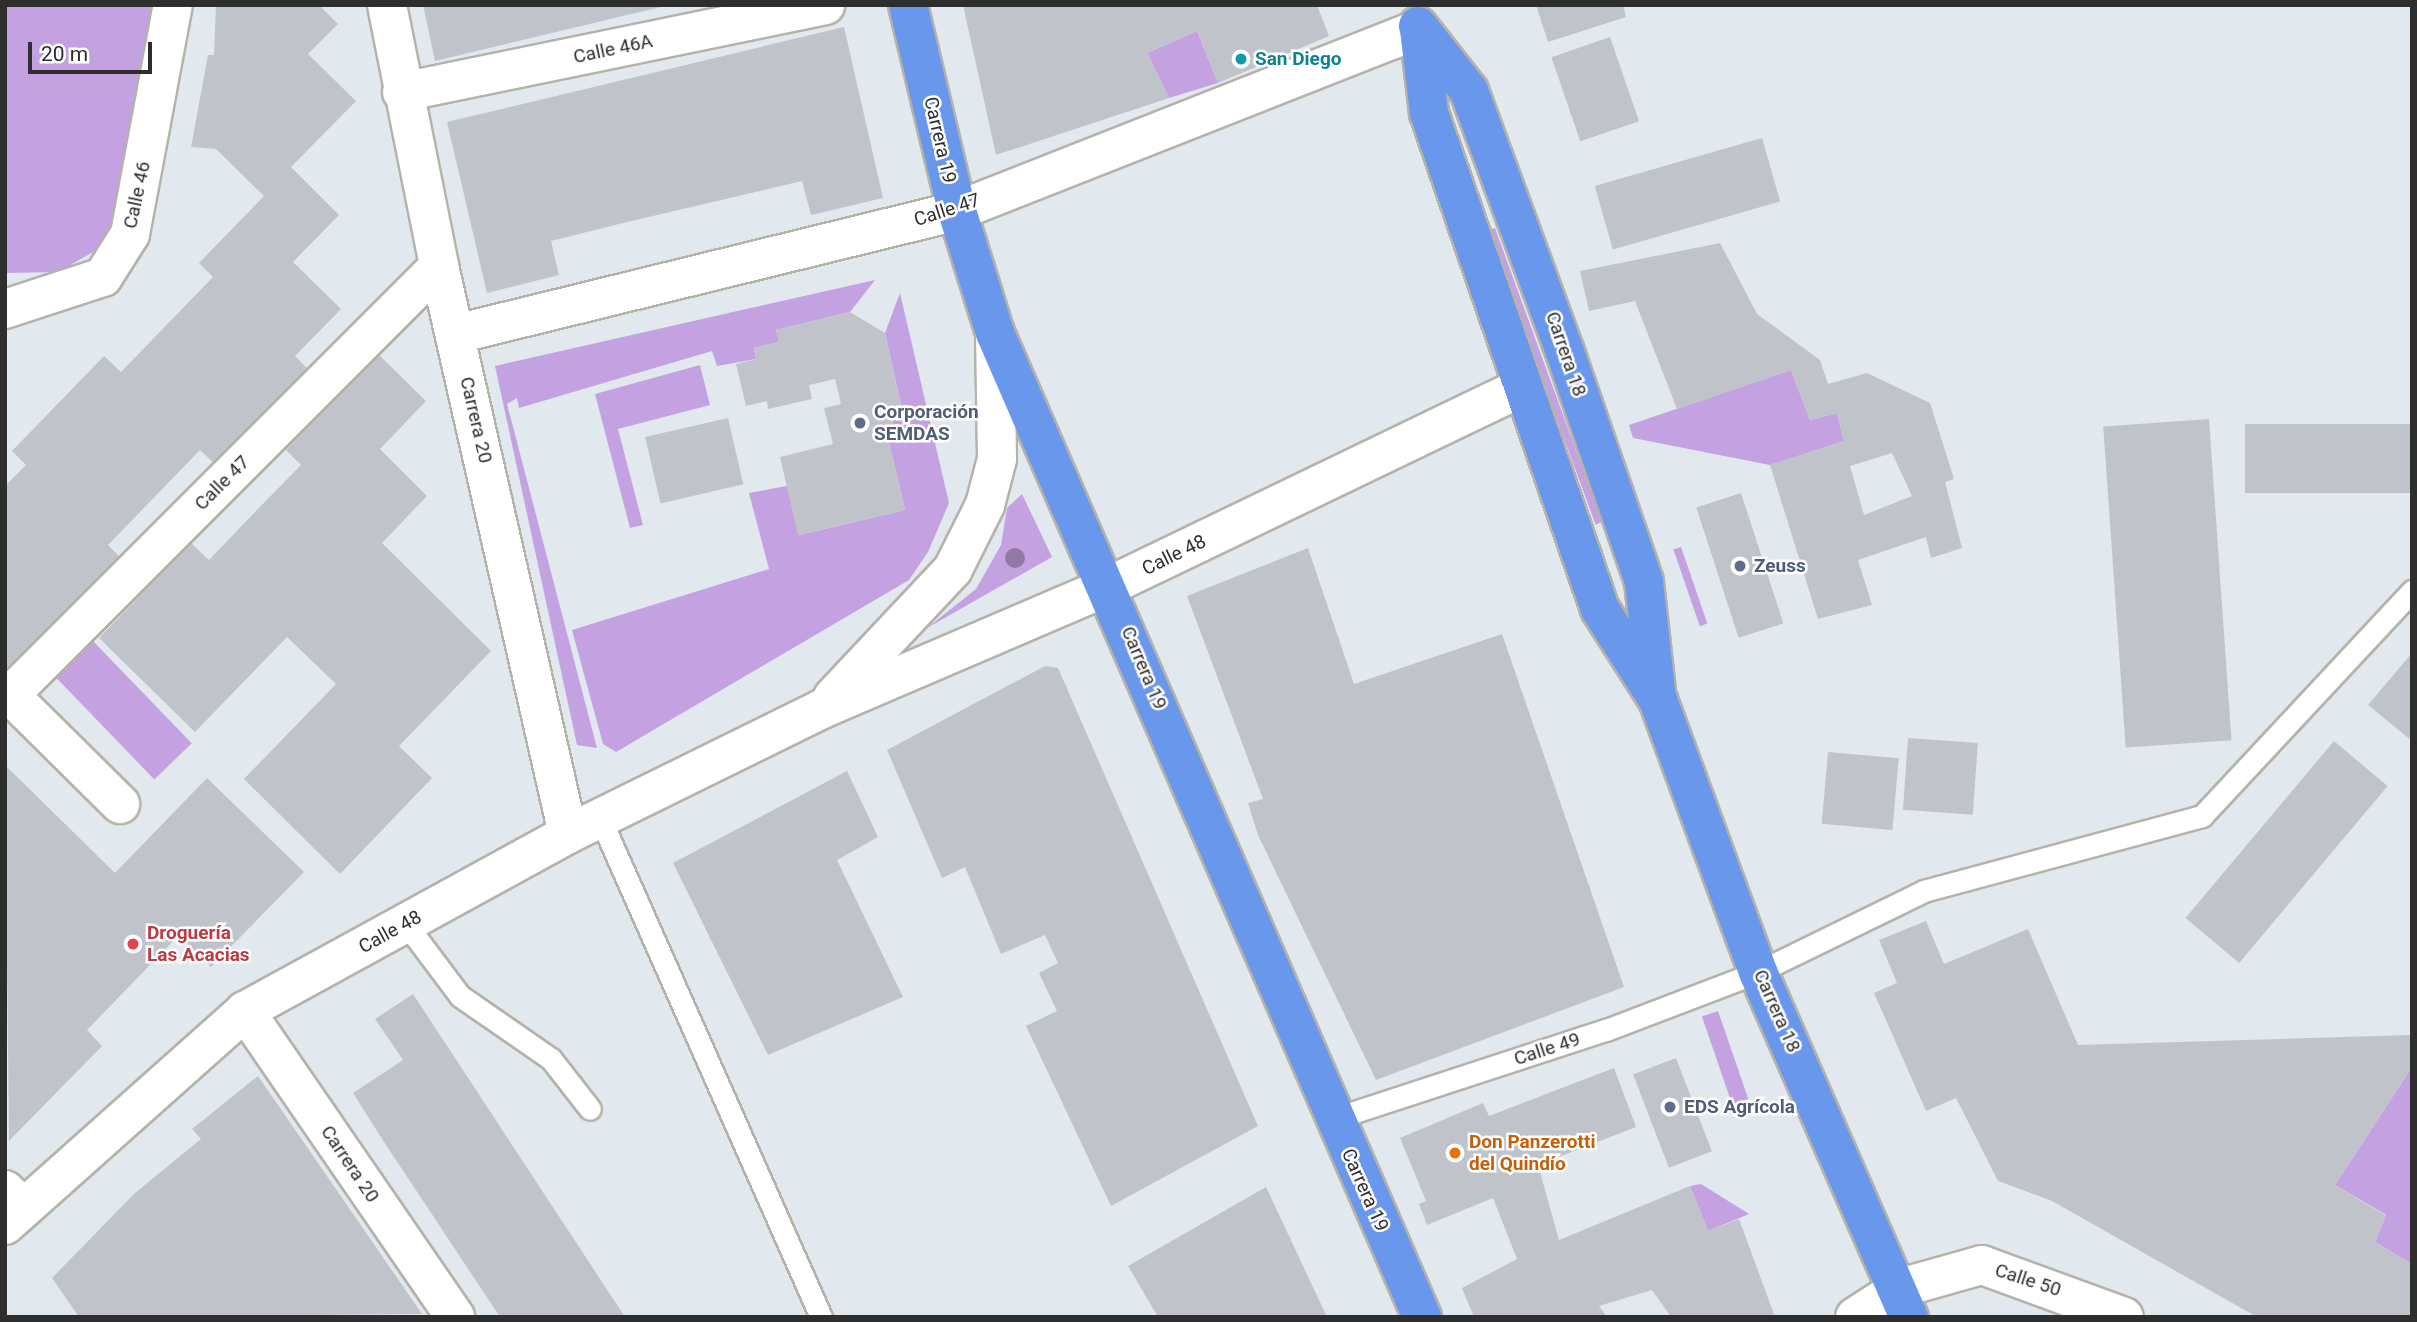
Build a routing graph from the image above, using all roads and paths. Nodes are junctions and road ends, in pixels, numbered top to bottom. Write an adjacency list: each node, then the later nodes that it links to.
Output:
1 (173, 5): 9 (street, Calle 46)
2 (387, 5): 6 (street, Carrera 20)
3 (825, 5): 6 (street, Calle 46A)
4 (908, 5): 7 (main road, Carrera 19)
5 (1414, 17): 7 (street, Calle 47); 12 (main road, Carrera 18); 16 (main road, Carrera 18)
6 (402, 92): 8 (street, Carrera 20)
7 (957, 211): 10 (street, Calle 47); 11 (main road, Carrera 19)
8 (439, 267): 10 (street, Carrera 20); 15 (street, Calle 47)
9 (5, 309)
10 (456, 334): 19 (street, Carrera 20)
11 (995, 334): 13 (main road, Carrera 19); 17 (street, Calle 48)
12 (1521, 387): 13 (street, Calle 48); 16 (main road, Carrera 18)
13 (1109, 586): 17 (street, Calle 48); 24 (main road, Carrera 19)
14 (2412, 591): 21 (lane, Calle 49)
15 (8, 698): 18 (street)
16 (1657, 700): 21 (main road, Carrera 18)
17 (821, 709): 19 (street, Calle 48)
18 (120, 804)
19 (584, 826): 20 (street, Calle 48); 28 (lane)
20 (405, 924): 22 (street, Calle 48); 23 (lane)
21 (1758, 972): 24 (lane, Calle 49); 26 (main road, Carrera 18)
22 (245, 1011): 25 (street, Calle 48); 27 (street, Carrera 20)
23 (590, 1110)
24 (1333, 1119): 29 (main road, Carrera 19)
25 (11, 1207)
26 (1905, 1303): 30 (street, Calle 50); 31 (street, Calle 50)
27 (455, 1317)
28 (821, 1317)
29 (1422, 1317)
30 (1855, 1317)
31 (2124, 1317)

